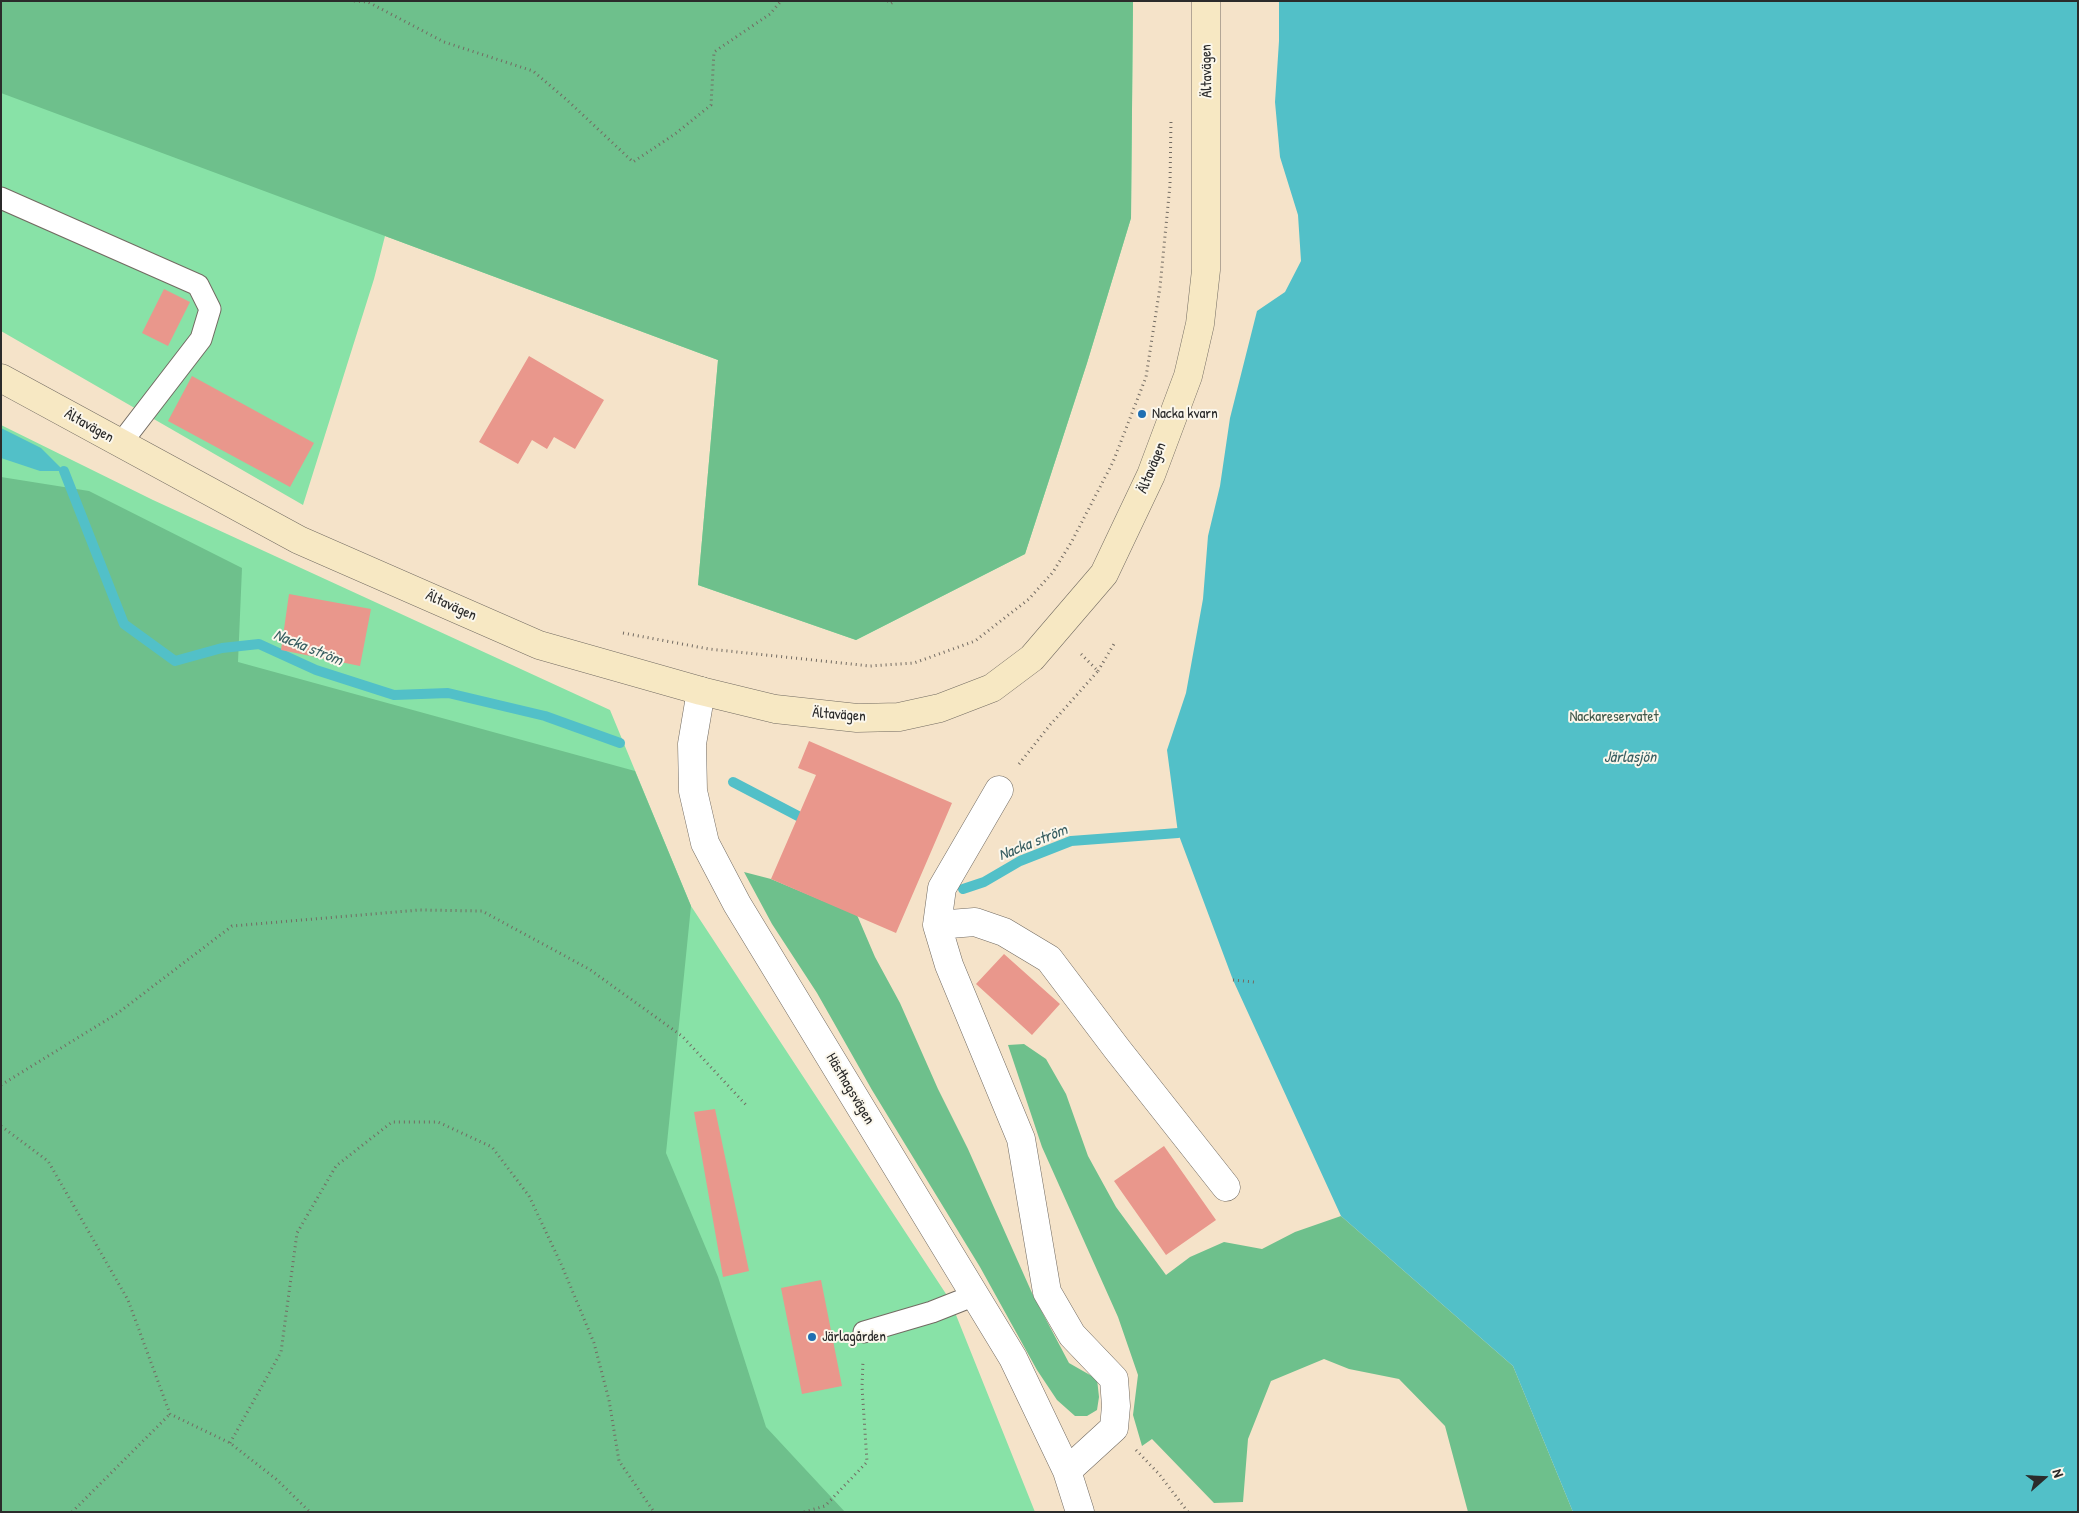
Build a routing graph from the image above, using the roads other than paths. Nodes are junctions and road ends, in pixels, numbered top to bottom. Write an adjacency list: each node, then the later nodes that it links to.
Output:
1 (1206, 1): 5 (main road, Ältavägen)
2 (1, 198): 4 (lane)
3 (1, 378): 4 (main road, Ältavägen)
4 (121, 443): 5 (main road, Ältavägen)
5 (701, 691): 9 (street, Hästhagsvägen)
6 (999, 790): 7 (street)
7 (937, 925): 8 (street); 11 (street)
8 (1226, 1187)
9 (975, 1295): 10 (lane); 11 (street, Hästhagsvägen)
10 (864, 1332)
11 (1068, 1471): 12 (street, Hästhagsvägen)
12 (1080, 1512)

